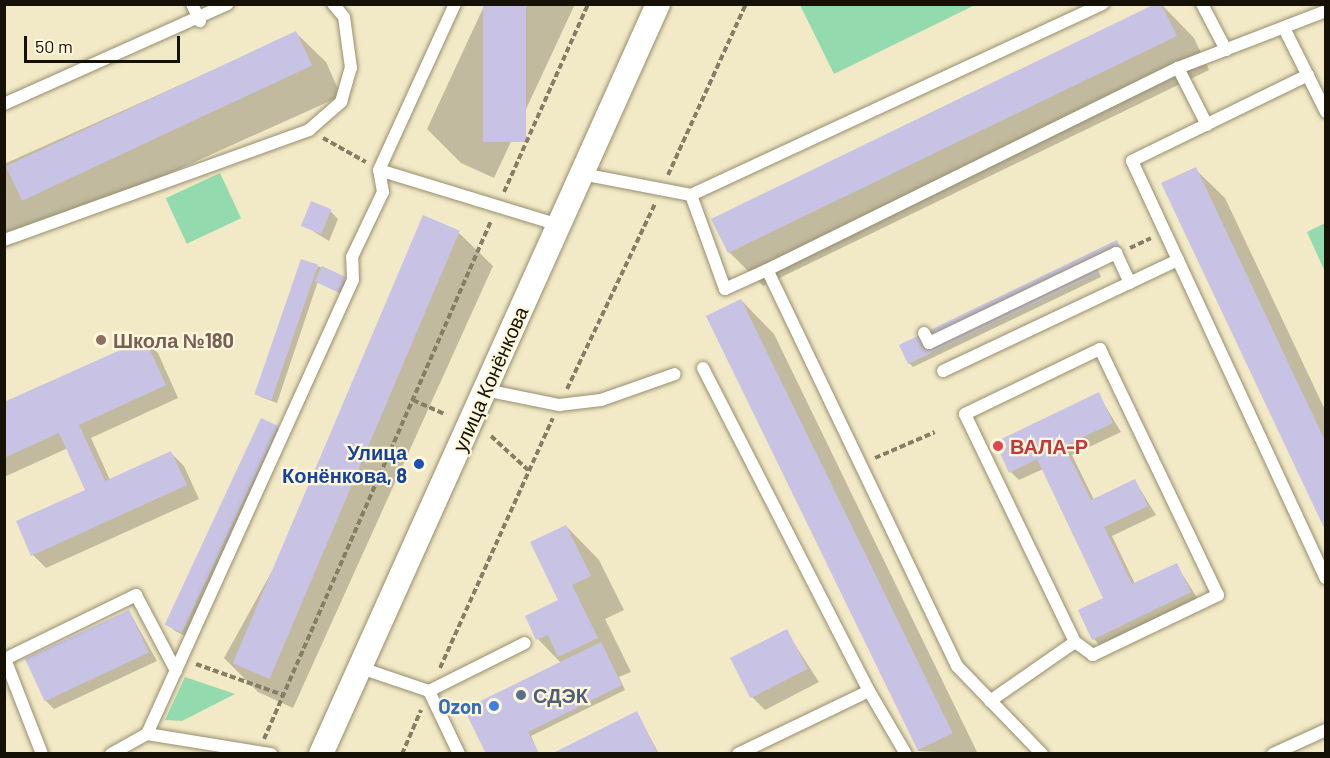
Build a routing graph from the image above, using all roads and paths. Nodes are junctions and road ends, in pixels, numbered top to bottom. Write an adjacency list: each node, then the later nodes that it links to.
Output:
1 (192, 4): 11 (lane)
2 (228, 4): 11 (lane)
3 (333, 4): 19 (lane)
4 (455, 4): 20 (lane)
5 (588, 4): 24 (path)
6 (658, 4): 21 (street, улица Конёнкова)
7 (746, 4): 22 (path)
8 (1103, 4): 23 (lane)
9 (1202, 4): 13 (lane)
10 (1326, 11): 12 (lane)
11 (200, 21): 16 (lane)
12 (1284, 27): 13 (lane); 15 (lane)
13 (1226, 50): 14 (lane)
14 (1178, 68): 18 (lane); 29 (lane)
15 (1308, 75): 17 (lane); 18 (lane)
16 (4, 104)
17 (1326, 112)
18 (1207, 125): 26 (lane)
19 (309, 130): 20 (path); 27 (lane)
20 (380, 170): 24 (lane); 47 (lane)
21 (582, 174): 22 (lane); 25 (street, улица Конёнкова)
22 (661, 191): 23 (lane); 38 (path)
23 (691, 195): 29 (lane)
24 (499, 203): 25 (lane); 37 (path)
25 (560, 225): 36 (street, улица Конёнкова)
26 (1165, 231): 28 (lane); 30 (path)
27 (4, 240)
28 (1178, 260): 30 (lane); 44 (lane)
29 (767, 270): 42 (lane)
30 (1143, 276): 31 (lane)
31 (1130, 283): 32 (lane); 34 (lane)
32 (924, 333)
33 (703, 368): 50 (lane)
34 (943, 371)
35 (675, 374): 38 (lane)
36 (485, 390): 38 (lane); 48 (street, улица Конёнкова)
37 (413, 400): 39 (path); 51 (path)
38 (559, 405): 43 (path)
39 (446, 415)
40 (935, 432): 42 (path)
41 (490, 436): 43 (path)
42 (860, 465): 52 (lane)
43 (528, 470): 49 (path)
44 (1326, 578)
45 (1075, 642): 45 (lane); 52 (lane)
46 (525, 643): 49 (lane)
47 (178, 665): 51 (path); 54 (lane); 56 (lane)
48 (361, 668): 49 (lane); 59 (street, улица Конёнкова)
49 (429, 691): 55 (lane); 62 (path)
50 (869, 692): 65 (lane); 66 (lane)
51 (283, 695): 58 (path)
52 (990, 701): 67 (lane)
53 (1326, 730): 68 (lane)
54 (147, 734): 57 (lane); 58 (lane)
55 (453, 740): 63 (lane); 64 (lane)
56 (42, 753)
57 (111, 753)
58 (265, 753)
59 (321, 753)
60 (351, 753): 61 (path)
61 (363, 753)
62 (402, 753)
63 (446, 753)
64 (459, 753)
65 (738, 753)
66 (906, 753)
67 (1042, 753)
68 (1273, 753)

